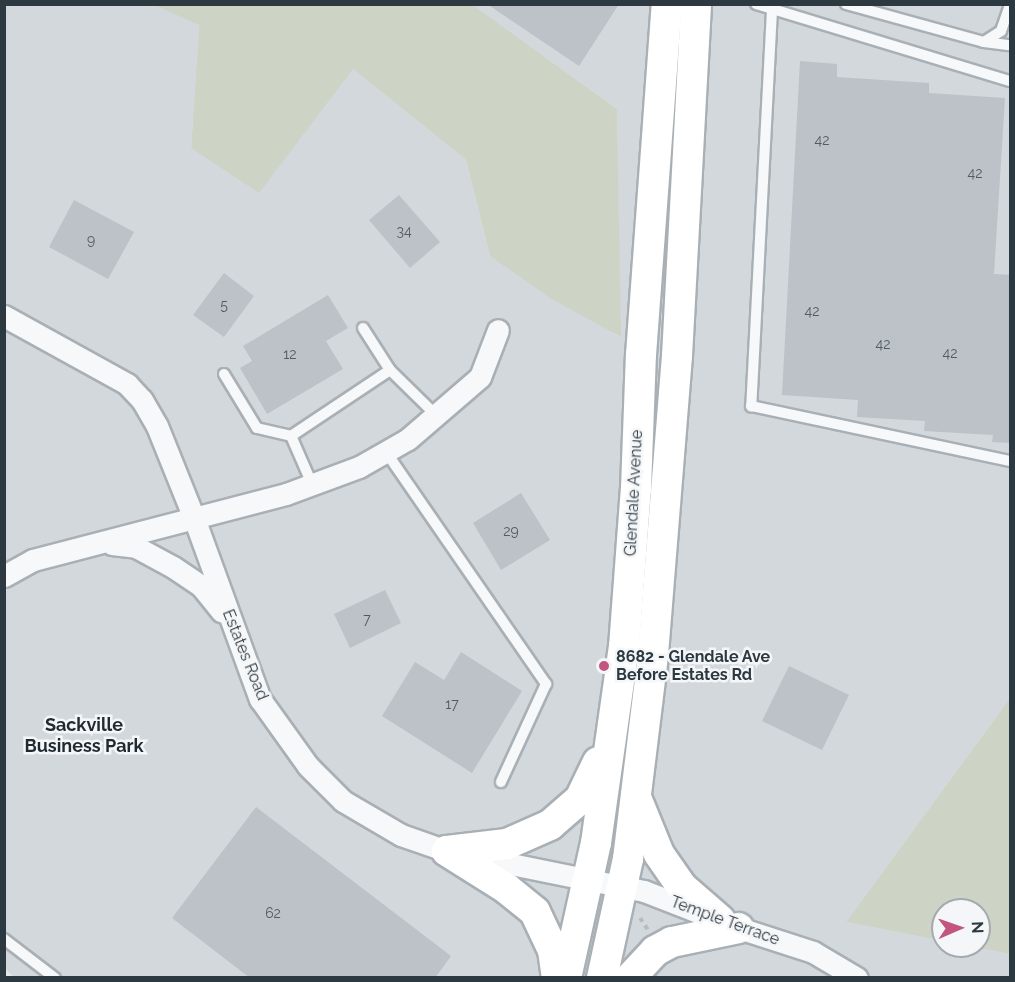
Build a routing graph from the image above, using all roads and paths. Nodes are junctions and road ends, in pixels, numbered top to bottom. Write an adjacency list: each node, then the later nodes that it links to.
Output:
1 (667, 4): 24 (main road, Glendale Avenue)
2 (696, 4): 26 (main road, Glendale Avenue)
3 (756, 4): 6 (lane)
4 (846, 4): 7 (lane)
5 (1011, 5): 7 (lane)
6 (772, 10): 9 (lane); 18 (lane)
7 (984, 42): 8 (lane)
8 (1011, 45)
9 (1011, 81)
10 (4, 316): 20 (street, Estates Road)
11 (363, 328): 13 (lane)
12 (498, 330): 15 (street)
13 (390, 370): 15 (lane); 16 (lane)
14 (224, 374): 16 (lane)
15 (436, 415): 17 (street)
16 (291, 436): 19 (lane)
17 (386, 452): 19 (street); 25 (lane)
18 (1011, 461)
19 (312, 484): 20 (street)
20 (194, 518): 21 (street); 23 (street, Estates Road)
21 (99, 543): 22 (street); 23 (street)
22 (4, 576)
23 (233, 628): 27 (street, Estates Road)
24 (612, 723): 27 (main road); 28 (main road, Glendale Avenue)
25 (501, 782)
26 (637, 800): 29 (main road, Glendale Avenue); 30 (main road)
27 (447, 851): 28 (street, Estates Road); 33 (main road)
28 (588, 879): 29 (street, Temple Terrace); 34 (main road, Glendale Avenue)
29 (622, 885): 30 (street, Temple Terrace); 35 (main road, Glendale Avenue)
30 (729, 924): 36 (main road); 37 (street, Temple Terrace)
31 (4, 939): 32 (lane)
32 (55, 978)
33 (557, 978)
34 (566, 978)
35 (602, 978)
36 (630, 978)
37 (857, 978)

